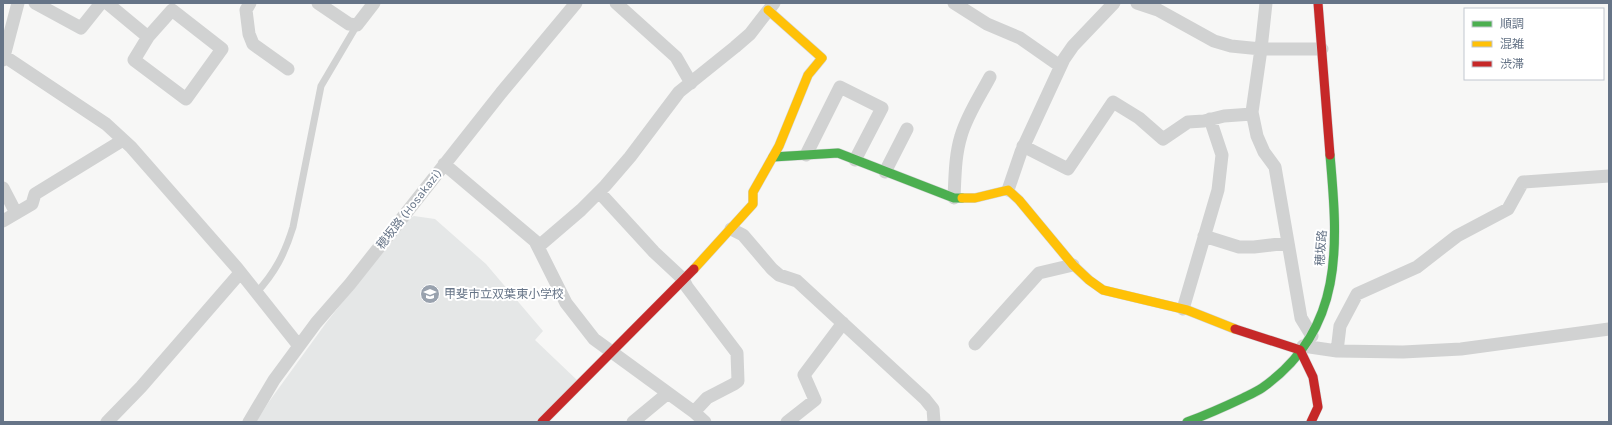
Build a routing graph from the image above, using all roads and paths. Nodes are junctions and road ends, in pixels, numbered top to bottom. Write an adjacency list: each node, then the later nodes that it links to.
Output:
1 (18, 3): 20 (street)
2 (35, 3): 3 (street)
3 (101, 3)
4 (107, 3): 17 (street)
5 (250, 3): 22 (street)
6 (318, 3): 16 (street)
7 (374, 3): 16 (street)
8 (576, 3): 33 (street, 穂坂路 (Hosakazi))
9 (616, 3): 24 (street)
10 (954, 3): 21 (street)
11 (1114, 3): 21 (street)
12 (1138, 3): 18 (street)
13 (1266, 3): 18 (street)
14 (1318, 3): 19 (street, 穂坂路)
15 (771, 5): 24 (street); 31 (street)
16 (357, 25): 49 (lane)
17 (148, 37): 17 (street)
18 (1261, 49): 19 (street); 25 (street)
19 (1322, 49): 53 (street, 穂坂路)
20 (4, 58): 28 (street)
21 (1060, 66): 29 (street)
22 (288, 69)
23 (990, 77): 39 (street)
24 (691, 83): 38 (street)
25 (1252, 114): 26 (street); 44 (street)
26 (1210, 119): 29 (street); 43 (street)
27 (907, 129): 34 (street)
28 (123, 140): 40 (street); 47 (street)
29 (1023, 146): 37 (street)
30 (806, 155): 31 (street); 32 (street); 32 (street)
31 (773, 157): 42 (street)
32 (855, 160): 34 (street)
33 (444, 164): 45 (street); 55 (street, 穂坂路 (Hosakazi))
34 (885, 172): 39 (street)
35 (1609, 176): 57 (street)
36 (3, 188): 40 (street)
37 (1008, 190): 39 (street); 46 (street)
38 (599, 192): 45 (street); 48 (street)
39 (954, 198)
40 (16, 214): 41 (street)
41 (3, 221)
42 (731, 229): 48 (street); 51 (street)
43 (1204, 236): 44 (street); 50 (street)
44 (1288, 243): 53 (street)
45 (539, 246): 58 (street)
46 (1073, 265): 50 (street); 54 (street)
47 (240, 273): 49 (street); 61 (street)
48 (683, 279): 58 (street); 60 (street)
49 (256, 293): 55 (street)
50 (1183, 309): 56 (street)
51 (843, 323): 66 (street); 67 (street)
52 (1609, 329): 57 (street)
53 (1312, 336): 56 (street, 穂坂路)
54 (975, 344)
55 (299, 346): 62 (street, 穂坂路 (Hosakazi))
56 (1302, 348): 57 (street); 68 (street, 穂坂路); 69 (street)
57 (1337, 351)
58 (612, 353): 59 (street); 63 (street)
59 (668, 393): 60 (street); 64 (street)
60 (694, 412): 65 (street)
61 (107, 422)
62 (249, 422)
63 (542, 422)
64 (633, 422)
65 (705, 422)
66 (787, 422)
67 (934, 422)
68 (1186, 422)
69 (1311, 422)

